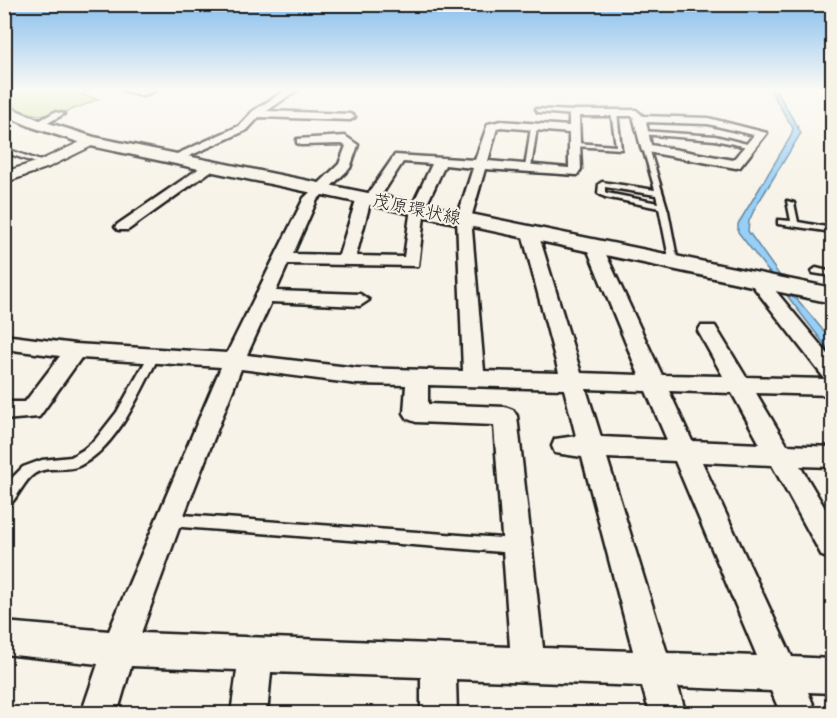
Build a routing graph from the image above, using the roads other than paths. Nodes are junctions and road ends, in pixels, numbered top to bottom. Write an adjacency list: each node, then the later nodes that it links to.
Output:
1 (38, 124): 10 (main road, 茂原環状線)
2 (247, 124): 16 (street)
3 (574, 124): 8 (street)
4 (616, 124): 12 (lane)
5 (641, 124): 9 (street)
6 (720, 124): 13 (street)
7 (534, 127): 8 (street); 18 (street); 21 (lane)
8 (574, 130): 12 (street)
9 (643, 133): 13 (lane); 14 (street)
10 (91, 141): 16 (main road, 茂原環状線); 19 (street)
11 (301, 141): 23 (street)
12 (576, 145): 21 (street)
13 (752, 146): 14 (street)
14 (646, 148): 24 (lane)
15 (4, 150): 19 (lane)
16 (174, 158): 20 (main road, 茂原環状線)
17 (441, 160): 18 (street); 25 (street); 28 (street)
18 (482, 163): 21 (street); 29 (street)
19 (44, 164): 22 (street)
20 (210, 165): 23 (main road, 茂原環状線); 32 (street)
21 (528, 168)
22 (4, 178)
23 (322, 188): 25 (main road, 茂原環状線); 36 (street)
24 (657, 193): 27 (lane); 27 (lane)
25 (368, 198): 28 (main road, 茂原環状線); 37 (street)
26 (790, 203): 31 (lane)
27 (662, 206): 38 (lane)
28 (418, 208): 29 (main road, 茂原環状線); 37 (street)
29 (464, 218): 34 (main road, 茂原環状線); 52 (street)
30 (781, 222): 31 (lane)
31 (795, 224): 33 (lane)
32 (123, 227)
33 (832, 230)
34 (530, 233): 35 (main road, 茂原環状線); 53 (street)
35 (594, 246): 38 (main road, 茂原環状線); 54 (street)
36 (283, 259): 37 (street); 42 (street)
37 (346, 260)
38 (674, 263): 41 (main road, 茂原環状線)
39 (832, 274): 40 (lane)
40 (810, 280): 41 (main road, 茂原環状線); 43 (main road, 茂原環状線)
41 (758, 281): 50 (street)
42 (266, 296): 44 (street); 49 (street)
43 (832, 296)
44 (360, 300)
45 (708, 331): 55 (street)
46 (4, 342): 47 (street)
47 (75, 351): 48 (street); 57 (street)
48 (154, 356): 49 (street); 63 (lane)
49 (234, 361): 51 (street); 64 (street)
50 (832, 373)
51 (417, 378): 52 (street); 65 (street)
52 (474, 379): 53 (street)
53 (573, 381): 54 (street); 59 (street)
54 (654, 383): 55 (street); 60 (street)
55 (740, 385): 56 (street); 61 (street)
56 (832, 387)
57 (4, 411)
58 (564, 446): 59 (street)
59 (592, 448): 60 (street); 72 (street)
60 (684, 451): 61 (street); 73 (street)
61 (780, 455): 62 (street); 66 (street)
62 (832, 457)
63 (4, 502)
64 (168, 520): 65 (lane); 68 (street)
65 (516, 546): 71 (street)
66 (832, 546)
67 (4, 638): 68 (street)
68 (119, 649): 69 (street); 75 (street)
69 (256, 654): 70 (street); 76 (street)
70 (438, 661): 71 (street); 77 (street)
71 (528, 665): 72 (street)
72 (655, 669): 73 (street); 78 (street)
73 (782, 675): 74 (street); 79 (street)
74 (832, 676)
75 (99, 714)
76 (249, 714)
77 (439, 714)
78 (668, 714)
79 (799, 714)

